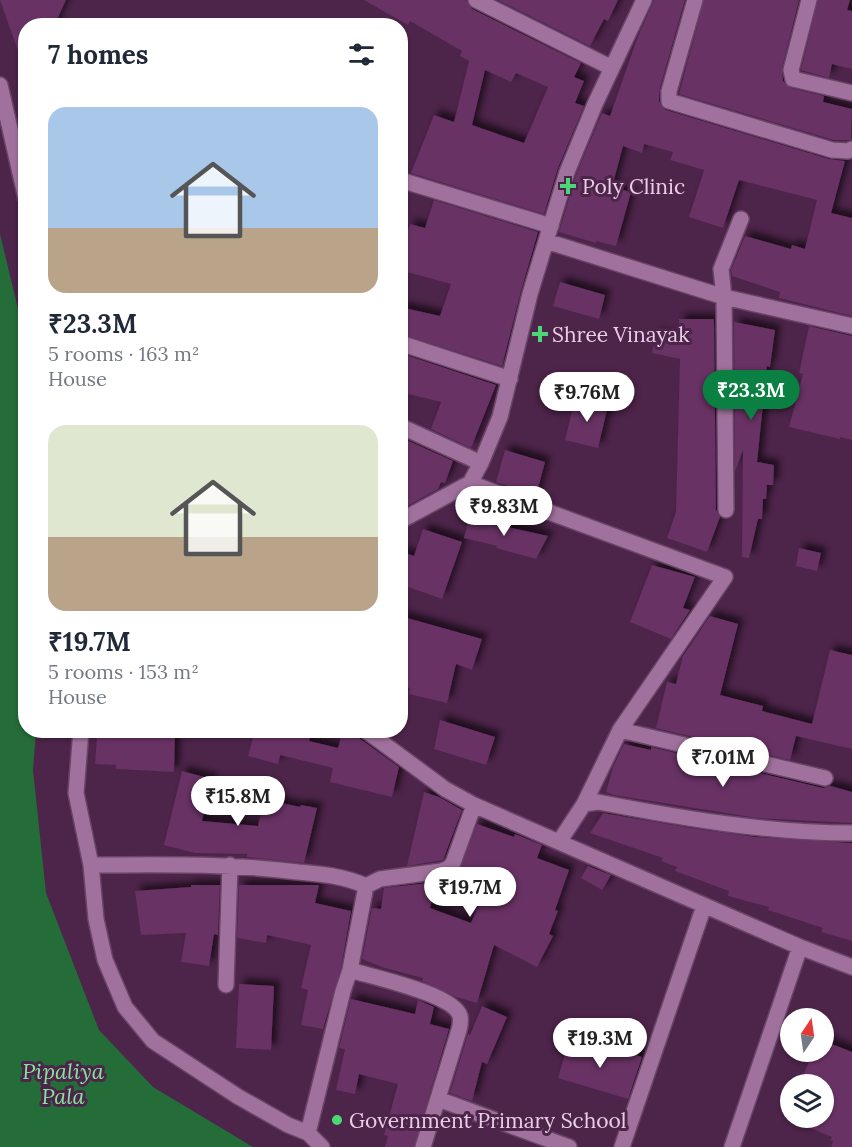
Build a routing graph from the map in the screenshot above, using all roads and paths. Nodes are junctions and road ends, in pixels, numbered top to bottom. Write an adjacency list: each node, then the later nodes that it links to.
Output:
1 (476, 0): 5 (street)
2 (644, 0): 5 (street)
3 (695, 0): 8 (street)
4 (809, 0): 7 (street)
5 (612, 68): 12 (street)
6 (0, 85): 9 (street)
7 (852, 93)
8 (852, 149)
9 (18, 164)
10 (408, 182): 12 (street)
11 (741, 219): 14 (street)
12 (551, 226): 13 (street)
13 (546, 241): 14 (street); 17 (street)
14 (724, 297): 15 (street); 21 (street)
15 (852, 327)
16 (408, 346): 17 (street)
17 (510, 379): 19 (street)
18 (408, 430): 19 (street)
19 (481, 463): 20 (street)
20 (470, 483): 22 (street); 23 (street)
21 (726, 510)
22 (408, 517)
23 (620, 730): 26 (street); 27 (street)
24 (80, 738): 31 (street)
25 (376, 738): 28 (street)
26 (825, 778)
27 (584, 804): 29 (street); 30 (street)
28 (474, 805): 30 (street); 33 (street)
29 (852, 833)
30 (559, 842): 34 (street)
31 (90, 865): 32 (street); 40 (street)
32 (231, 866): 33 (street); 38 (street)
33 (366, 886): 37 (street)
34 (704, 906): 35 (street); 44 (street)
35 (800, 947): 36 (street); 45 (street)
36 (852, 966)
37 (351, 970): 39 (street); 40 (street)
38 (226, 985)
39 (438, 1099): 42 (street); 43 (street)
40 (308, 1133): 41 (street)
41 (322, 1147)
42 (423, 1147)
43 (569, 1147)
44 (622, 1147)
45 (732, 1147)

